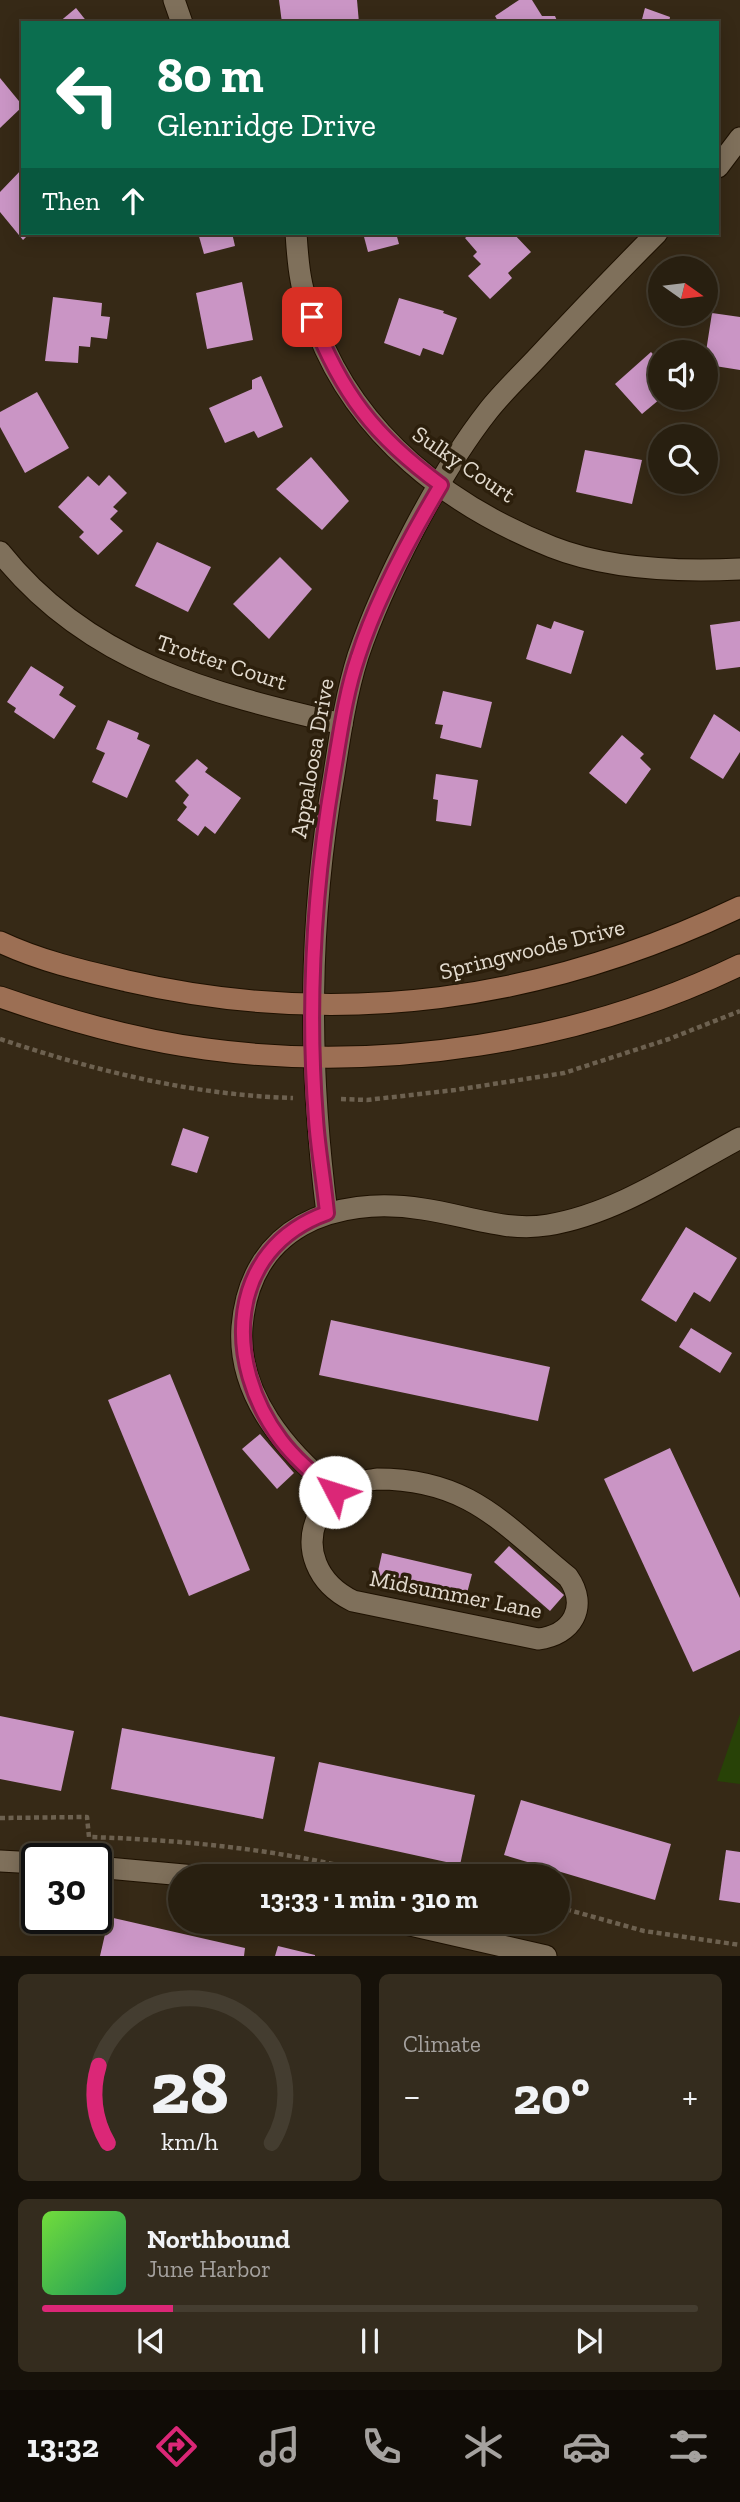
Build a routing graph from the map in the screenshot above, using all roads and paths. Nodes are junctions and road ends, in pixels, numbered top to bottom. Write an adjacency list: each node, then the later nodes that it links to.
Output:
1 (174, 0): 2 (street)
2 (181, 21)
3 (740, 138): 4 (street)
4 (719, 166)
5 (296, 235): 7 (street, Sulky Court)
6 (655, 235): 7 (street, Appaloosa Drive)
7 (441, 485): 9 (street, Sulky Court); 10 (street, Appaloosa Drive)
8 (0, 552): 10 (street, Trotter Court)
9 (740, 569)
10 (342, 724): 15 (street, Appaloosa Drive)
11 (740, 907): 15 (street, Springwoods Drive)
12 (0, 942): 15 (street, Springwoods Drive)
13 (740, 965): 16 (street)
14 (0, 997): 16 (street)
15 (312, 1003): 16 (street, Appaloosa Drive)
16 (313, 1056): 18 (street, Appaloosa Drive)
17 (740, 1138): 18 (street)
18 (327, 1213): 19 (street)
19 (335, 1492): 19 (street, Midsummer Lane)
20 (0, 1818): 23 (path)
21 (0, 1861): 22 (street)
22 (21, 1862)
23 (323, 1864)
24 (112, 1868): 25 (street)
25 (168, 1874)
26 (570, 1910): 28 (path)
27 (450, 1934): 29 (street)
28 (740, 1945)
29 (546, 1956)

